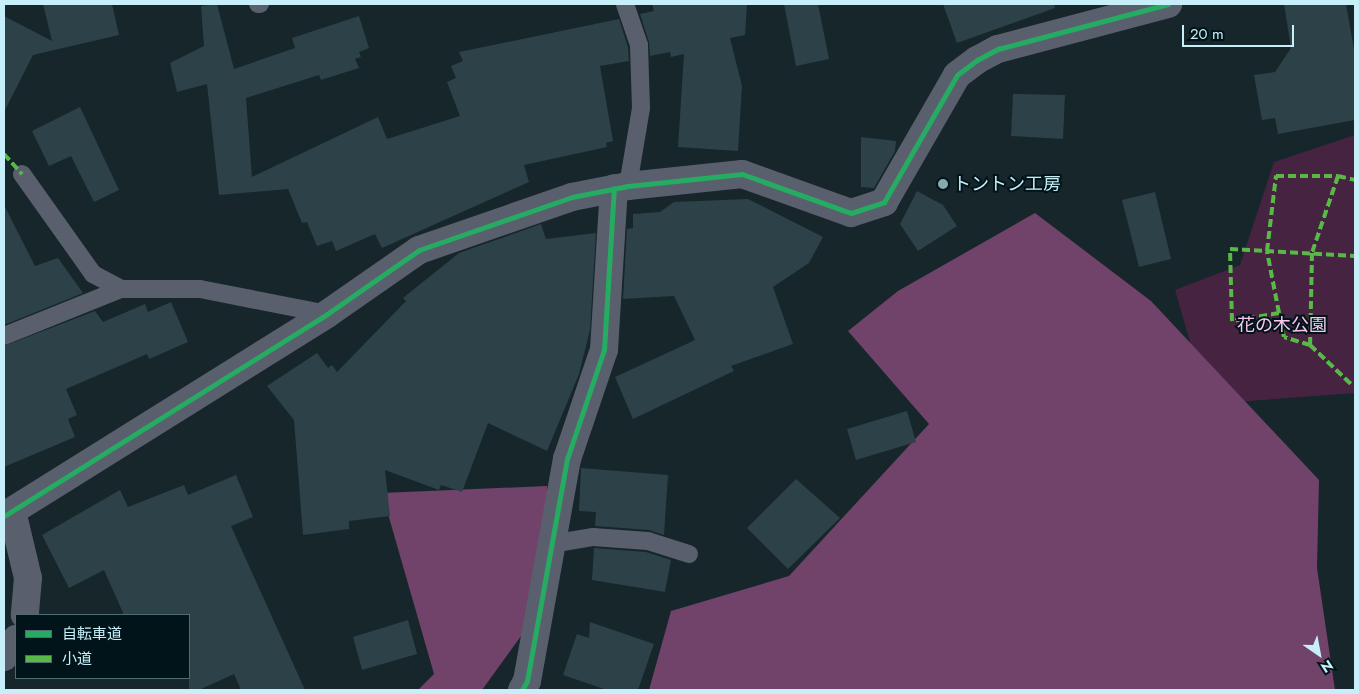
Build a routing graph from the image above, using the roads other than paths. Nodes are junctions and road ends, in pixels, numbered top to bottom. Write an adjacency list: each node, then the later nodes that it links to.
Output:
1 (625, 4): 4 (lane)
2 (1168, 4): 4 (street)
3 (22, 174): 5 (lane)
4 (621, 187): 6 (street); 9 (street)
5 (121, 289): 6 (lane); 7 (lane)
6 (327, 314): 8 (street)
7 (4, 336)
8 (8, 514): 11 (street)
9 (550, 544): 10 (lane); 14 (street)
10 (689, 554)
11 (25, 614)
12 (15, 640): 13 (street)
13 (4, 656)
14 (522, 690)

